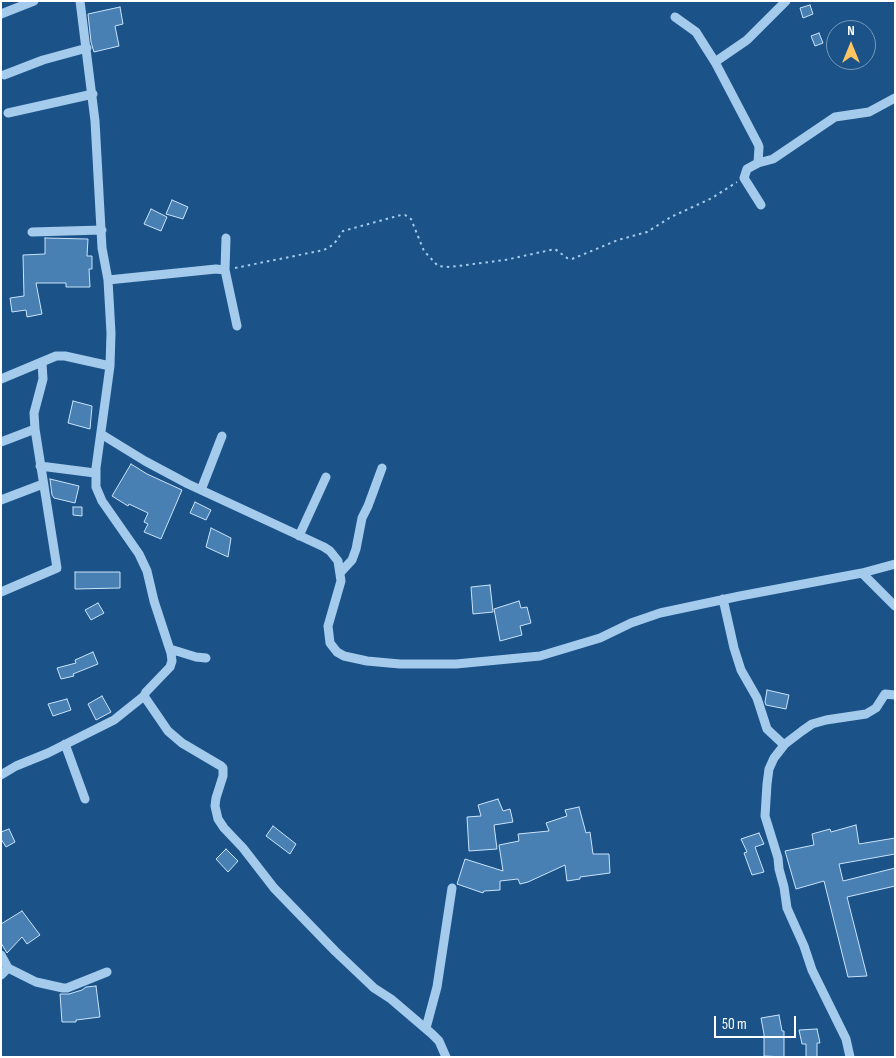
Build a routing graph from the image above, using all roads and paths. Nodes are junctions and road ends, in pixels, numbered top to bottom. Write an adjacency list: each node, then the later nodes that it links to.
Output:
1 (34, 1): 4 (street)
2 (80, 1): 6 (street)
3 (786, 1): 7 (street)
4 (1, 14)
5 (675, 17): 7 (street)
6 (87, 48): 8 (street); 9 (street)
7 (715, 62): 12 (street)
8 (4, 75)
9 (93, 94): 11 (street); 15 (street)
10 (895, 98): 12 (street)
11 (8, 113)
12 (758, 164): 13 (street)
13 (744, 178): 14 (street); 18 (path)
14 (761, 205)
15 (102, 230): 16 (street); 19 (street)
16 (32, 232)
17 (226, 238): 18 (street)
18 (225, 270): 19 (street); 20 (street)
19 (108, 280): 22 (street)
20 (237, 326)
21 (42, 363): 22 (street); 23 (street); 24 (street)
22 (110, 366): 25 (street)
23 (1, 379)
24 (35, 429): 27 (street); 28 (street)
25 (101, 434): 30 (street); 33 (street)
26 (222, 436): 33 (street)
27 (1, 442)
28 (40, 466): 30 (street); 32 (street)
29 (382, 468): 37 (street)
30 (95, 473): 42 (street)
31 (326, 477): 35 (street)
32 (43, 484): 34 (street); 39 (street)
33 (201, 490): 35 (street)
34 (1, 500)
35 (300, 536): 37 (street)
36 (895, 564): 38 (street)
37 (340, 573): 40 (street)
38 (862, 573): 40 (street); 41 (street)
39 (1, 592)
40 (723, 599): 47 (street)
41 (895, 606)
42 (170, 649): 43 (street); 45 (street)
43 (206, 658)
44 (895, 695): 47 (street)
45 (144, 696): 46 (street); 55 (street)
46 (65, 744): 48 (street); 49 (street)
47 (784, 745): 57 (street)
48 (1, 775)
49 (85, 799)
50 (452, 888): 55 (street)
51 (1, 955): 52 (street)
52 (8, 968): 53 (street); 54 (street)
53 (107, 972)
54 (1, 975)
55 (426, 1028): 56 (street)
56 (446, 1057)
57 (850, 1057)

